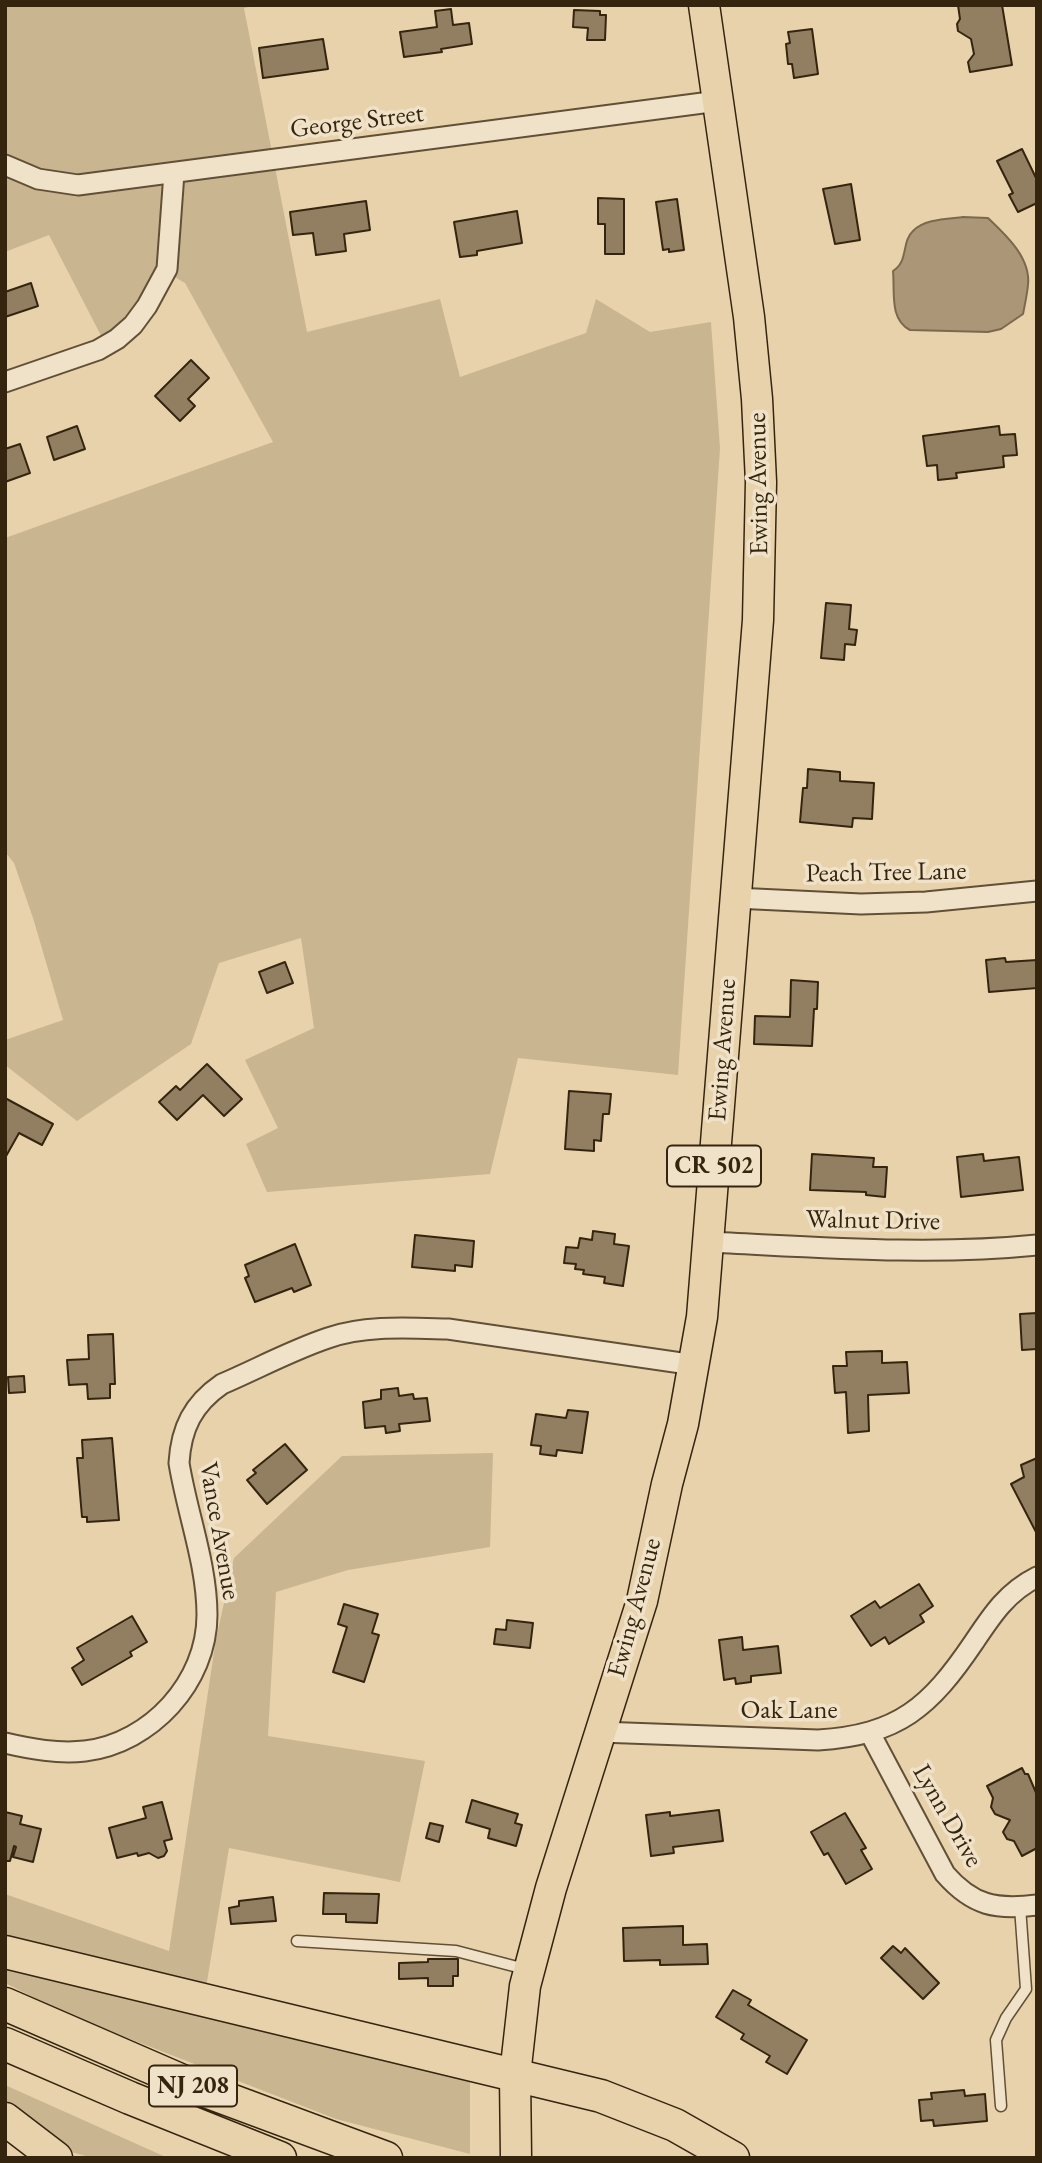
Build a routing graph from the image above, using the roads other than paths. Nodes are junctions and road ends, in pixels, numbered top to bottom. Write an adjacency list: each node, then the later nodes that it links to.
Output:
1 (704, 5): 2 (main road, Ewing Avenue / CR 502)
2 (718, 101): 4 (street, George Street); 7 (main road, Ewing Avenue / CR 502)
3 (5, 165): 4 (street, George Street)
4 (174, 173): 5 (street)
5 (5, 382)
6 (1037, 891): 7 (street, Peach Tree Lane)
7 (735, 898): 8 (main road, Ewing Avenue / CR 502)
8 (708, 1242): 9 (street, Walnut Drive); 10 (main road, Ewing Avenue / CR 502)
9 (1037, 1245)
10 (695, 1365): 12 (main road, Ewing Avenue / CR 502); 14 (street, Vance Avenue)
11 (1037, 1577): 13 (street, Oak Lane)
12 (600, 1732): 13 (street, Oak Lane); 18 (main road, Ewing Avenue / CR 502)
13 (870, 1732): 15 (street, Lynn Drive)
14 (5, 1743)
15 (1028, 1906): 22 (lane)
16 (297, 1941): 18 (lane)
17 (5, 1952): 21 (highway)
18 (529, 1970): 21 (main road, Ewing Avenue / CR 502)
19 (5, 2004): 26 (highway, NJ 208)
20 (5, 2044): 25 (highway, NJ 208)
21 (514, 2075): 27 (main road, Ewing Avenue / CR 502); 28 (highway)
22 (1001, 2106)
23 (5, 2119): 24 (highway)
24 (56, 2158)
25 (281, 2158)
26 (386, 2158)
27 (516, 2158)
28 (733, 2158)

